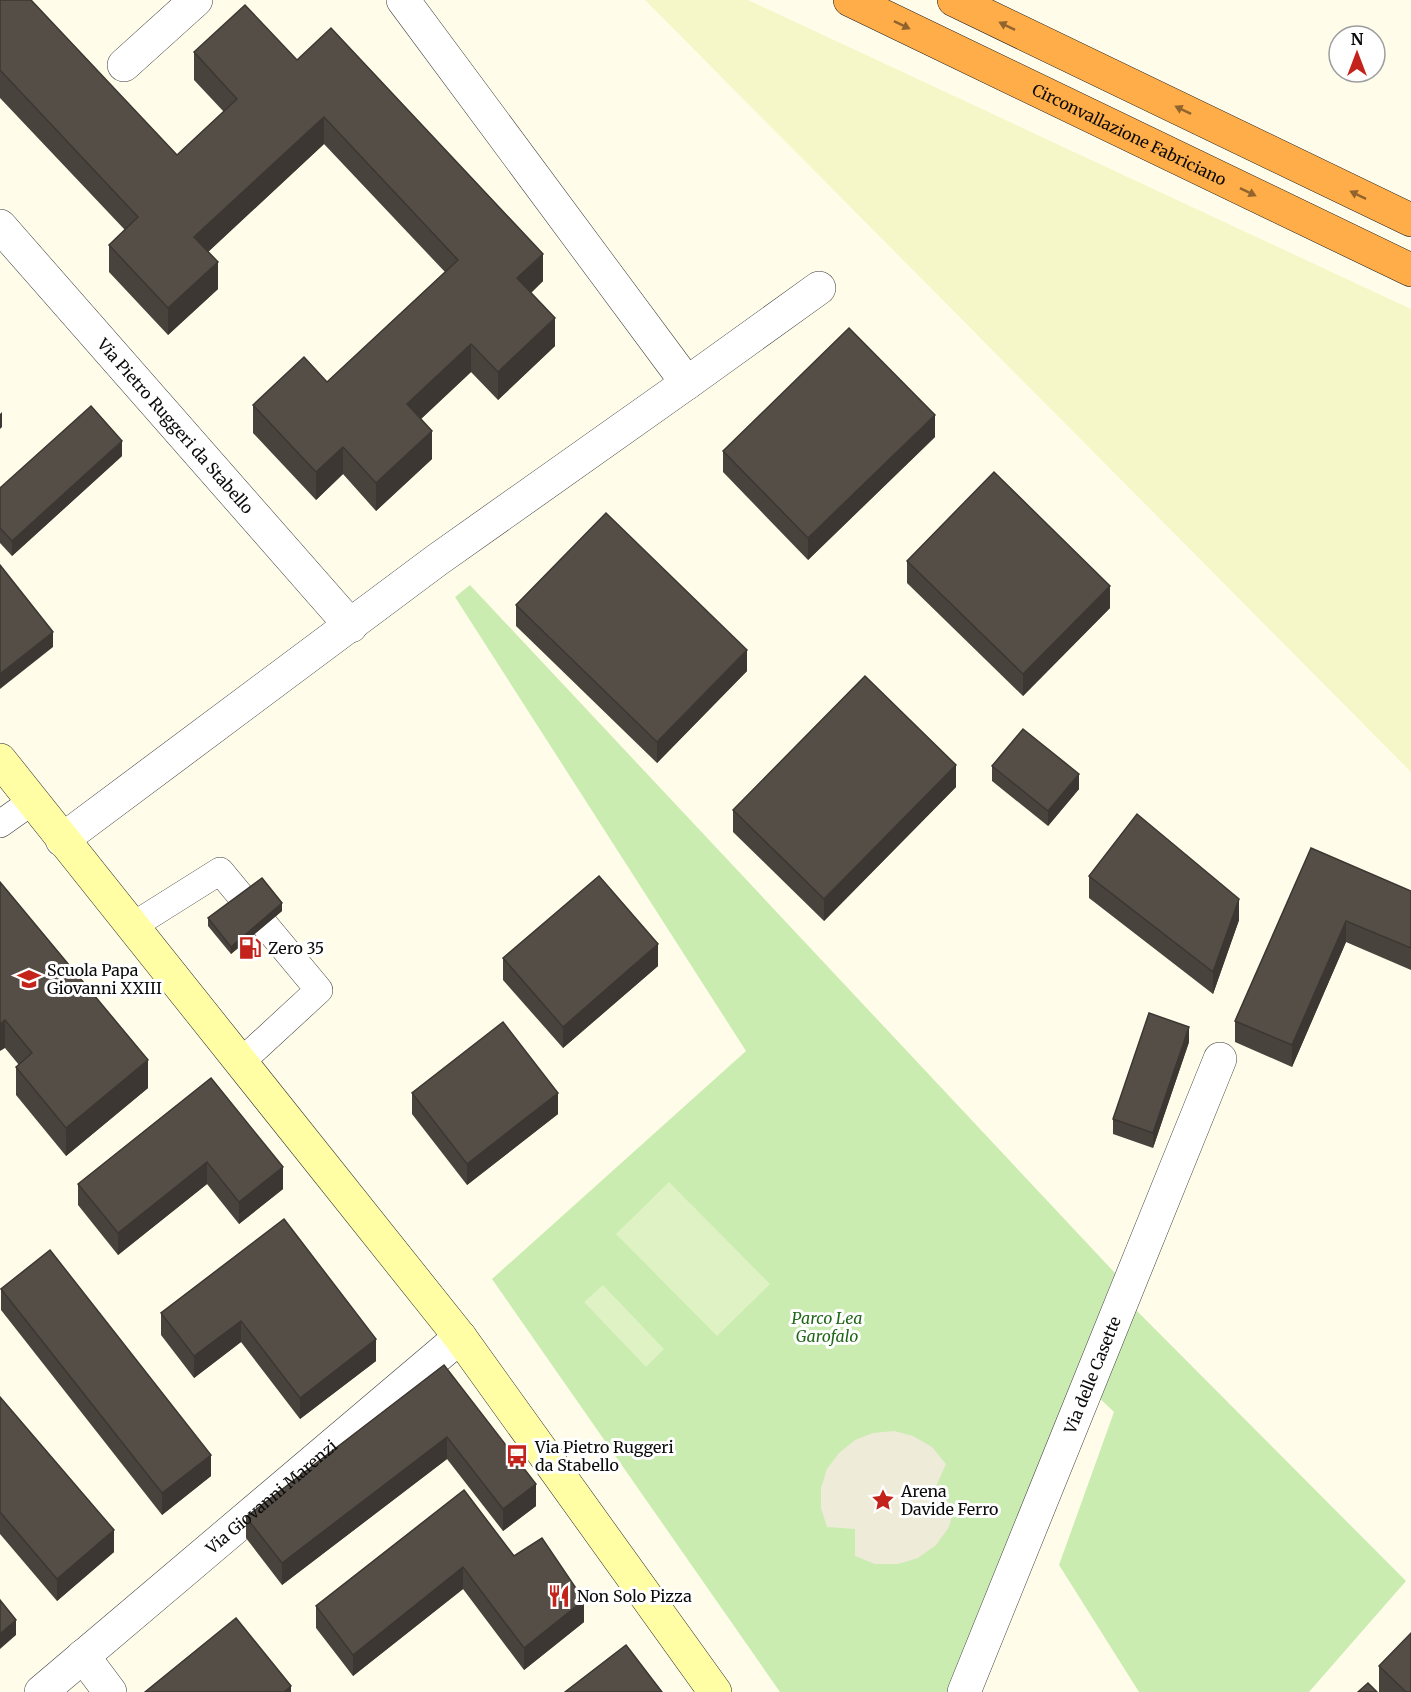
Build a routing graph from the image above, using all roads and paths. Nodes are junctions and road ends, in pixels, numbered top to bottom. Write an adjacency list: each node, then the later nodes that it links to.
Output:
1 (196, 0): 5 (street)
2 (403, 0): 10 (street)
3 (850, 0): 8 (highway, Circonvallazione Fabriciano, one-way to 8)
4 (954, 0): 6 (highway, one-way to 4)
5 (124, 65)
6 (1411, 220)
7 (0, 226): 11 (street, Via Pietro Ruggeri da Stabello)
8 (1411, 270)
9 (819, 288): 10 (street)
10 (687, 383): 11 (street)
11 (351, 626): 15 (street)
12 (0, 760): 13 (street)
13 (34, 800): 14 (lane); 15 (street)
14 (0, 824)
15 (62, 840): 16 (street)
16 (131, 927): 18 (street); 18 (lane)
17 (1220, 1059): 24 (street, Via delle Casette)
18 (240, 1062): 19 (street)
19 (460, 1337): 20 (street, Via Giovanni Marenzi); 23 (street)
20 (83, 1656): 21 (street, Via Giovanni Marenzi); 22 (street)
21 (41, 1692)
22 (110, 1692)
23 (715, 1692)
24 (964, 1692)

